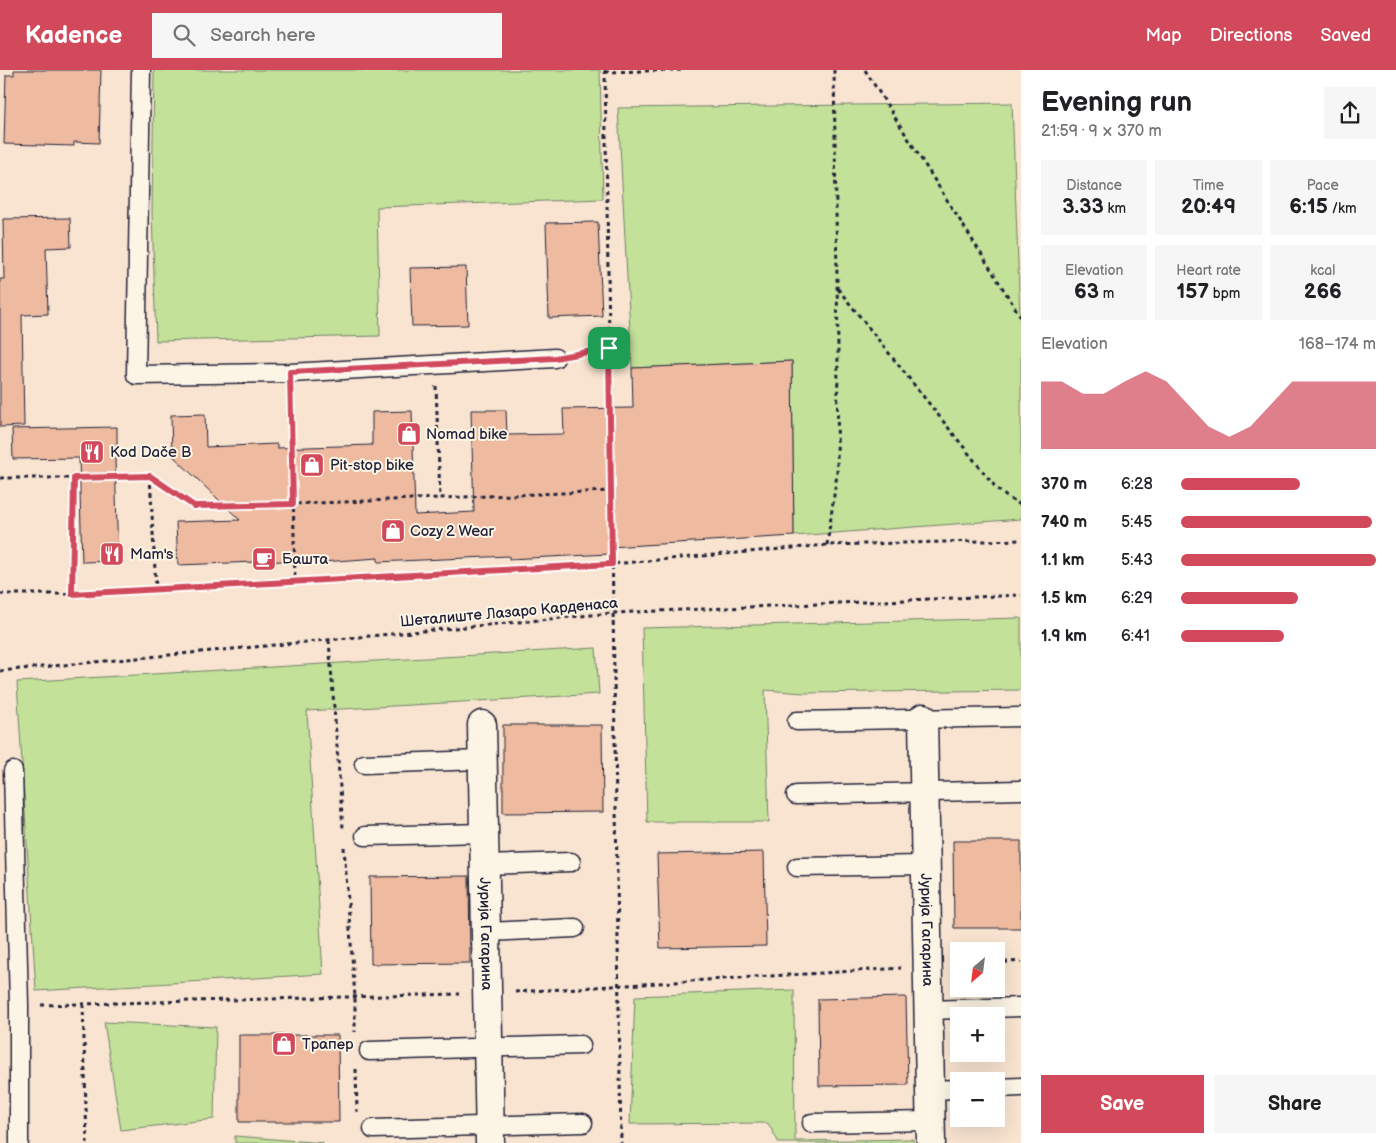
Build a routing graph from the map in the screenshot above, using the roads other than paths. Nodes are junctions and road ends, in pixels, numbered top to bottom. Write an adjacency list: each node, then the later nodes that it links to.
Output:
1 (141, 70): 2 (lane)
2 (555, 358)
3 (1021, 717): 4 (lane)
4 (923, 718): 5 (lane); 11 (street, Јурија Гагарина)
5 (797, 721)
6 (482, 724): 7 (street, Јурија Гагарина)
7 (482, 760): 8 (lane); 13 (street, Јурија Гагарина)
8 (364, 764)
9 (13, 771): 35 (lane)
10 (1021, 790): 11 (lane)
11 (924, 792): 12 (lane); 17 (street, Јурија Гагарина)
12 (796, 795)
13 (484, 832): 14 (lane); 16 (street, Јурија Гагарина)
14 (365, 836)
15 (571, 862): 16 (lane)
16 (484, 864): 20 (street, Јурија Гагарина)
17 (926, 865): 18 (lane); 22 (street, Јурија Гагарина)
18 (797, 867)
19 (575, 928): 20 (lane)
20 (486, 932): 24 (street, Јурија Гагарина)
21 (1021, 1007): 22 (lane)
22 (929, 1010): 29 (street, Јурија Гагарина)
23 (581, 1044): 24 (lane)
24 (488, 1048): 25 (lane); 34 (street, Јурија Гагарина)
25 (362, 1056)
26 (1021, 1087): 27 (lane)
27 (1005, 1088)
28 (950, 1089): 29 (lane)
29 (930, 1090): 33 (street, Јурија Гагарина)
30 (582, 1122): 34 (lane)
31 (812, 1123): 33 (lane)
32 (373, 1128): 34 (lane)
33 (931, 1132)
34 (490, 1134)
35 (19, 1143)

